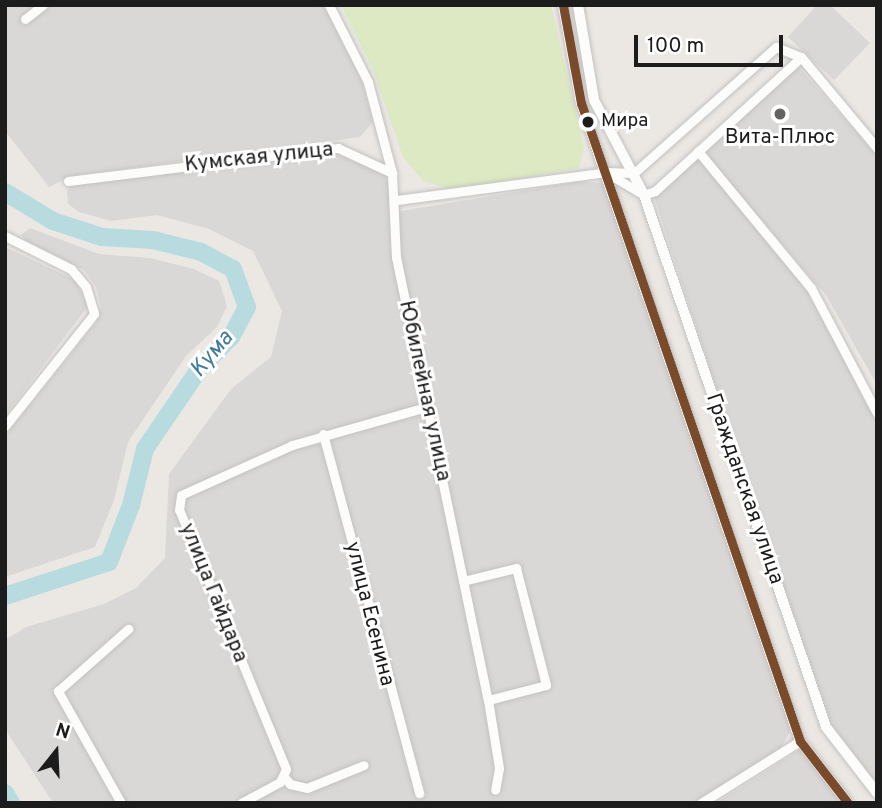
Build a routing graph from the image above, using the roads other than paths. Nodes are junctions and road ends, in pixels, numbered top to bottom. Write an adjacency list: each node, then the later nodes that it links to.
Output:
1 (43, 5): 5 (street)
2 (329, 5): 10 (street)
3 (563, 5): 9 (street, Гражданская улица)
4 (578, 5): 11 (street, Гражданская улица)
5 (25, 19)
6 (801, 57): 7 (street); 8 (street); 11 (street)
7 (877, 148)
8 (698, 151): 13 (street); 17 (street)
9 (606, 172): 11 (street); 13 (street); 14 (street); 23 (street, Гражданская улица)
10 (393, 173): 12 (street, Кумская улица); 14 (street, Юбилейная улица)
11 (634, 173): 13 (street, Гражданская улица)
12 (68, 181)
13 (644, 195): 28 (street, Гражданская улица)
14 (397, 200): 16 (street, Юбилейная улица)
15 (5, 236): 18 (street)
16 (426, 407): 19 (street, улица Гайдара); 20 (street, Юбилейная улица)
17 (877, 413)
18 (5, 426)
19 (323, 434): 25 (street, улица Гайдара); 27 (street, улица Есенина)
20 (463, 581): 22 (street, Юбилейная улица); 22 (street)
21 (128, 629): 29 (street)
22 (488, 700): 26 (street, Юбилейная улица)
23 (800, 741): 31 (street); 32 (street, Гражданская улица)
24 (364, 765): 25 (street)
25 (285, 778): 30 (street)
26 (495, 790)
27 (419, 793)
28 (877, 793)
29 (121, 803)
30 (241, 803)
31 (701, 803)
32 (848, 803)

